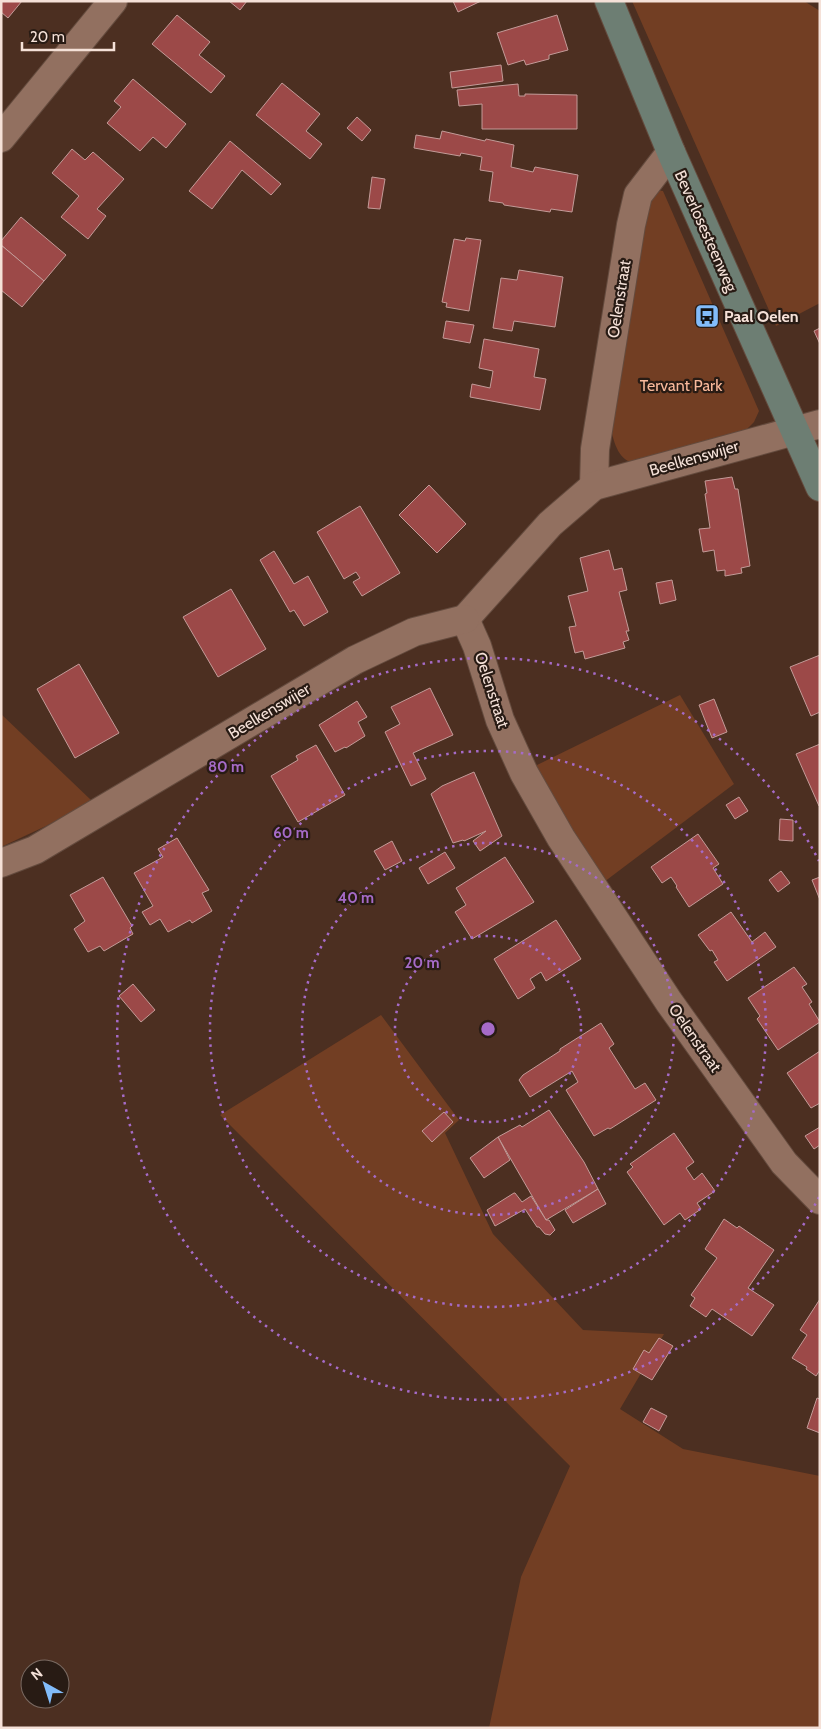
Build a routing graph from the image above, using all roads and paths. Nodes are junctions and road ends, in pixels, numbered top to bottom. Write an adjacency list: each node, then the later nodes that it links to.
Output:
1 (113, 1): 3 (street)
2 (609, 1): 4 (street, Beverlosesteenweg)
3 (1, 138)
4 (671, 152): 5 (street, Beverlosesteenweg); 6 (street, Oelenstraat)
5 (807, 427): 6 (street, Beelkenswijer); 7 (street, Beverlosesteenweg)
6 (594, 486): 8 (street)
7 (820, 487)
8 (465, 618): 9 (street, Beelkenswijer); 10 (street, Oelenstraat)
9 (1, 863)
10 (820, 1200)

